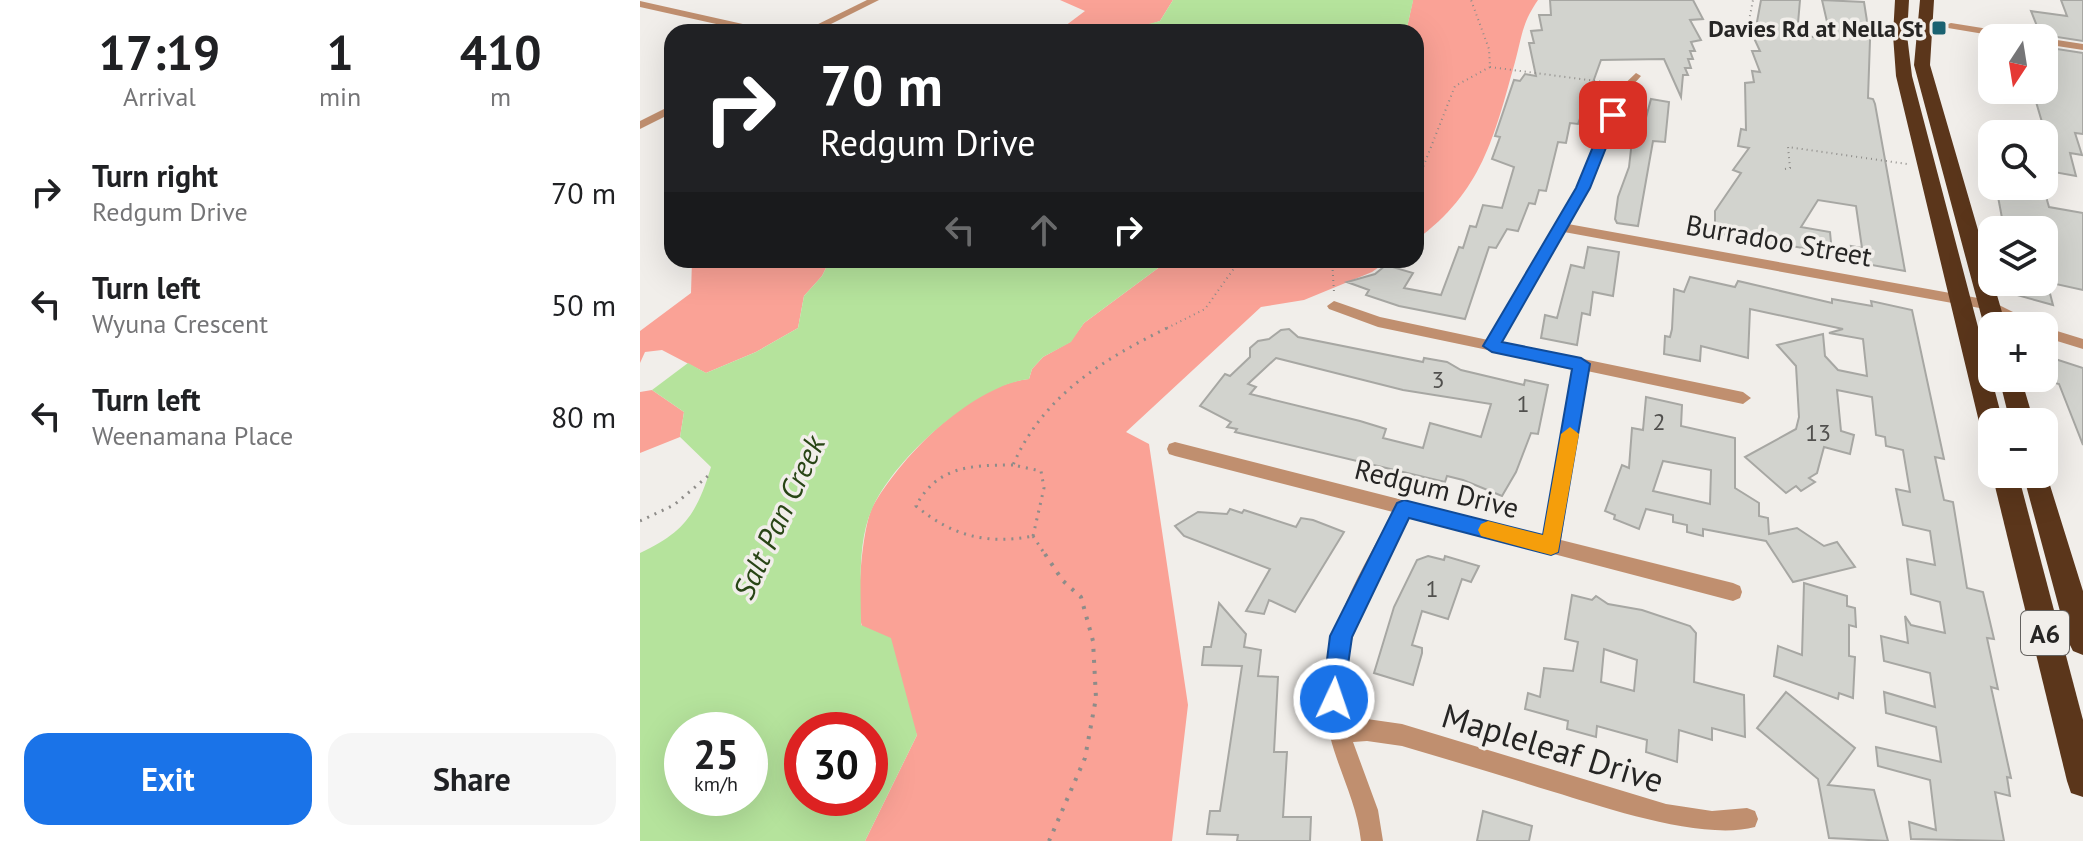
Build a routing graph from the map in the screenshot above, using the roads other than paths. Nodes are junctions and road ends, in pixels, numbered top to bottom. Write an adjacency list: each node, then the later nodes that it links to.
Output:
1 (874, 0): 6 (street)
2 (1902, 0): 15 (highway)
3 (1927, 0): 18 (highway)
4 (640, 4): 5 (street)
5 (729, 24)
6 (824, 24)
7 (1951, 26): 8 (street)
8 (1978, 30)
9 (2058, 43): 10 (street)
10 (2083, 47)
11 (1636, 76): 14 (street)
12 (664, 112): 13 (street)
13 (640, 126)
14 (1560, 227): 15 (street, Burradoo Street); 22 (street)
15 (1960, 299): 17 (street, Burradoo Street); 25 (highway)
16 (1334, 306): 22 (street)
17 (1986, 312)
18 (1991, 312)
19 (2058, 336): 21 (street)
20 (2058, 340): 21 (street)
21 (2079, 343)
22 (1492, 346): 23 (street)
23 (1581, 364): 24 (street); 30 (street)
24 (1743, 398)
25 (1987, 408)
26 (1175, 449): 29 (street, Redgum Drive)
27 (2009, 488): 34 (highway, A6)
28 (2040, 488): 32 (highway, A6)
29 (1404, 509): 30 (street, Redgum Drive); 33 (street)
30 (1551, 546): 31 (street, Redgum Drive)
31 (1733, 592)
32 (2083, 641)
33 (1340, 733): 35 (street, Mapleleaf Drive); 36 (street)
34 (2083, 781)
35 (1747, 819)
36 (1372, 841)

